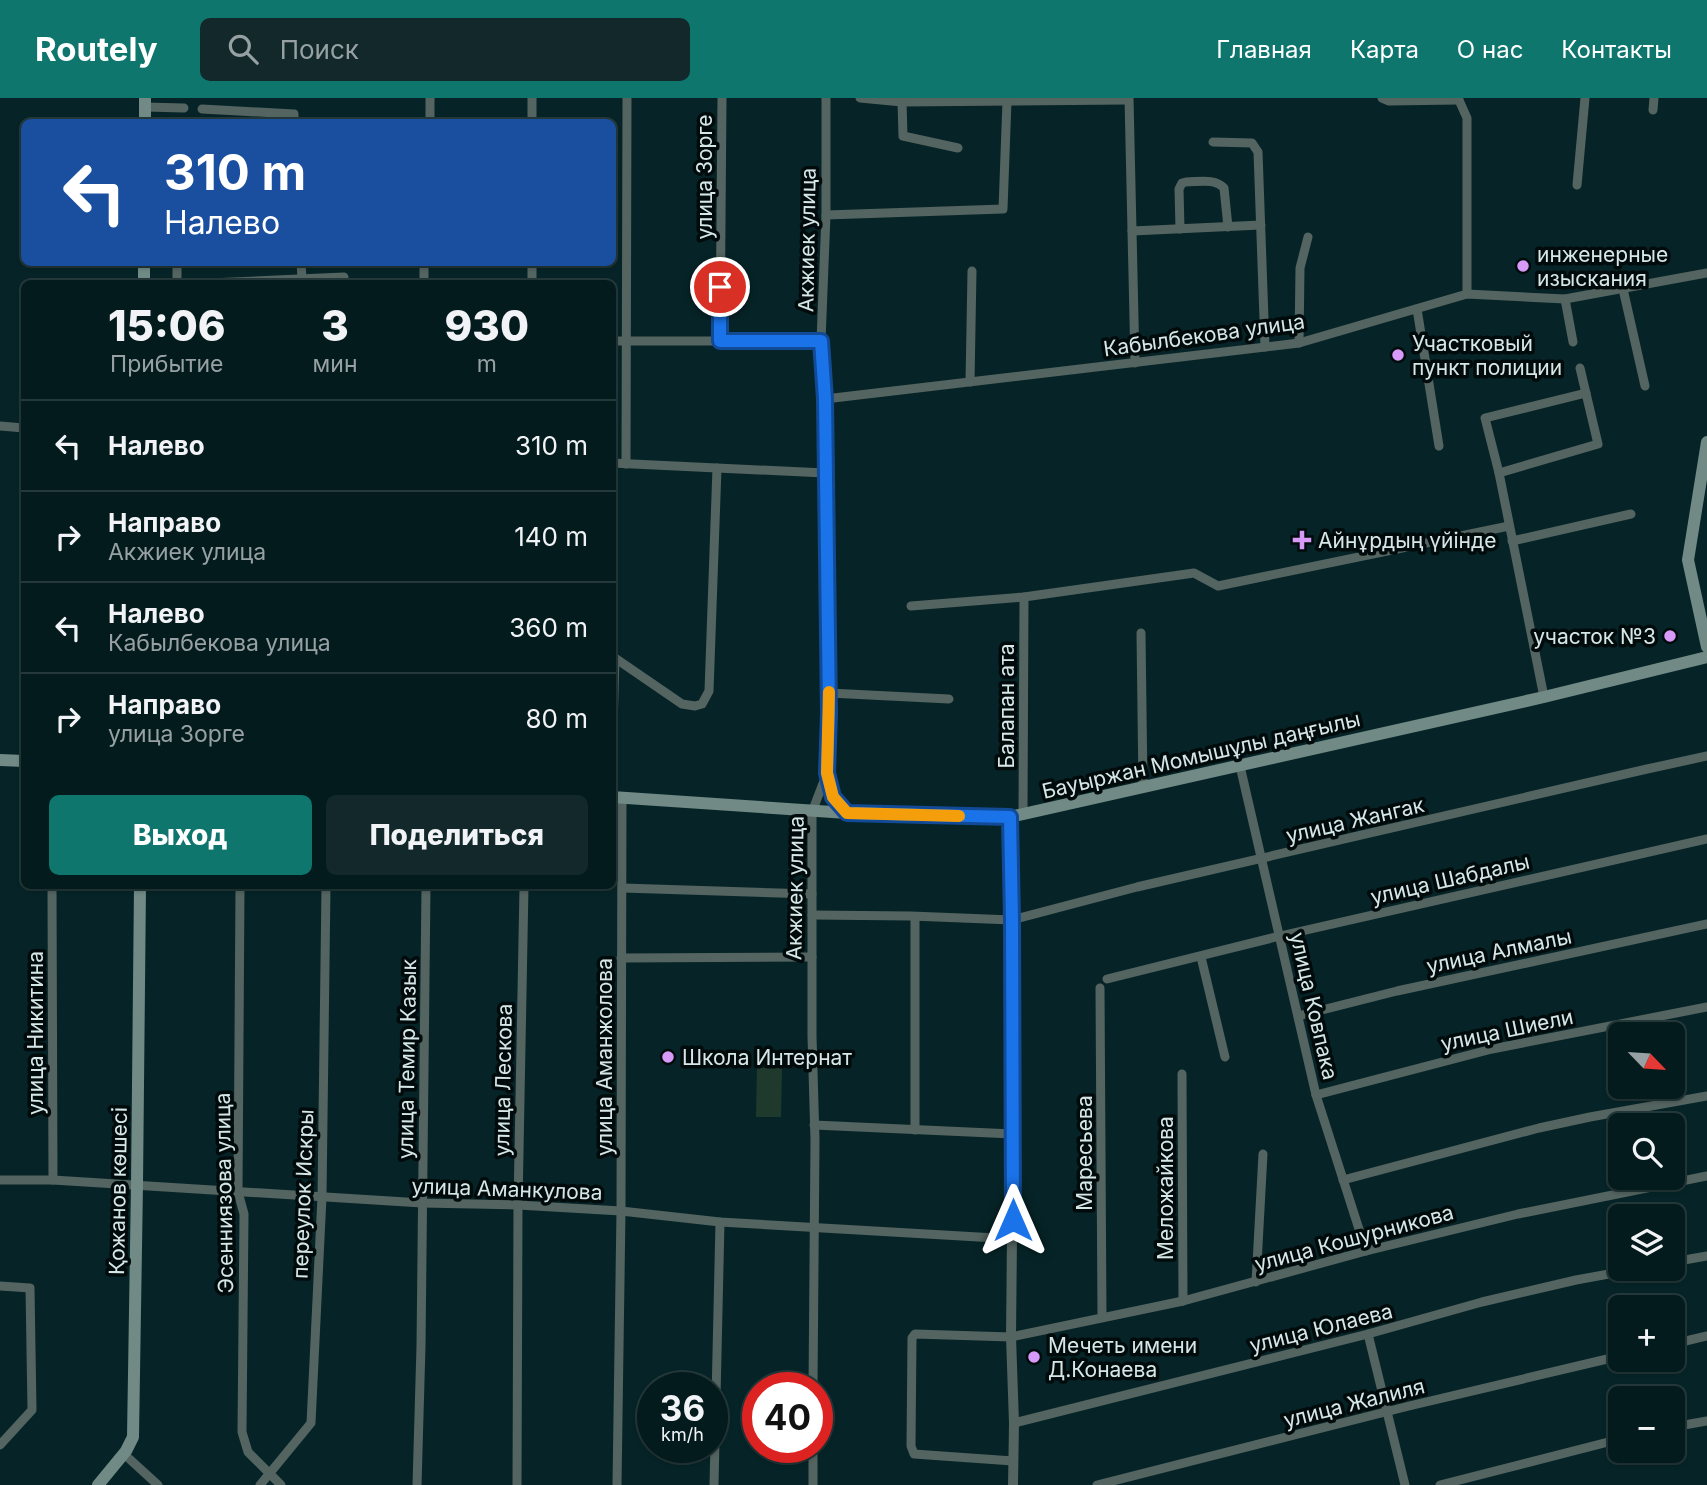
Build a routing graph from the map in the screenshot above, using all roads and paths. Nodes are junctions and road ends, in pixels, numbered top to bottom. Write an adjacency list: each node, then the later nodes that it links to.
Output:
1 (430, 98): 20 (street)
2 (532, 98): 21 (street)
3 (627, 98): 42 (street)
4 (722, 98): 43 (street, улица Зорге)
5 (826, 98): 25 (street, Акжиек улица)
6 (860, 98): 14 (street)
7 (1382, 98): 12 (street)
8 (1586, 98): 24 (street)
9 (1654, 98): 18 (street)
10 (1023, 99): 11 (street); 13 (street)
11 (1128, 99): 29 (street)
12 (1458, 99): 38 (street)
13 (1007, 101): 14 (street); 25 (street)
14 (902, 102): 23 (street)
15 (145, 103): 16 (street)
16 (184, 108)
17 (202, 109): 19 (street)
18 (1653, 110)
19 (294, 119)
20 (430, 119)
21 (532, 119)
22 (1213, 142): 26 (street)
23 (958, 148)
24 (1577, 184)
25 (826, 215): 44 (street, Акжиек улица)
26 (1261, 225): 27 (street); 47 (street)
27 (1228, 227): 28 (street); 28 (street)
28 (1180, 229): 29 (street)
29 (1132, 231): 48 (street)
30 (1308, 237): 46 (street)
31 (301, 266): 35 (street)
32 (972, 271): 50 (street)
33 (1707, 274): 37 (street, Кабылбекова улица)
34 (344, 277): 35 (street)
35 (302, 279): 36 (street)
36 (279, 280)
37 (1623, 289): 39 (street, Кабылбекова улица); 51 (street)
38 (1467, 294): 39 (street, Кабылбекова улица); 40 (street, Кабылбекова улица)
39 (1565, 299): 45 (street)
40 (1417, 309): 46 (street, Кабылбекова улица); 57 (street)
41 (616, 341): 42 (street)
42 (626, 341): 43 (street); 59 (street)
43 (720, 341): 44 (street)
44 (821, 341): 53 (street, Акжиек улица)
45 (1573, 342)
46 (1299, 343): 47 (street, Кабылбекова улица)
47 (1265, 347): 48 (street, Кабылбекова улица)
48 (1135, 363): 50 (street, Кабылбекова улица)
49 (1580, 368): 52 (street)
50 (970, 382): 53 (street, Кабылбекова улица)
51 (1645, 386)
52 (1586, 393): 62 (street); 62 (street)
53 (825, 399): 61 (street, Акжиек улица)
54 (0, 426): 55 (street)
55 (21, 428)
56 (1707, 442): 63 (main road)
57 (1438, 446)
58 (616, 463): 59 (street)
59 (626, 464): 60 (street)
60 (717, 468): 61 (street); 72 (street)
61 (825, 473): 73 (street, Акжиек улица)
62 (1499, 473): 65 (street)
63 (1702, 501): 70 (main road)
64 (1631, 514): 66 (street)
65 (1509, 526): 66 (street); 67 (street)
66 (1512, 541): 74 (street)
67 (1024, 597): 68 (street); 85 (street, Балапан ата)
68 (911, 606)
69 (1141, 633): 81 (street)
70 (1707, 647)
71 (1707, 657): 74 (main road, Бауыржан Момышұлы даңғылы)
72 (616, 658)
73 (829, 693): 75 (street); 80 (street, Акжиек улица)
74 (1544, 697): 79 (main road, Бауыржан Момышұлы даңғылы)
75 (949, 699)
76 (1707, 756): 88 (street, улица Жангак)
77 (0, 760): 78 (main road)
78 (21, 761)
79 (1240, 766): 81 (main road, Бауыржан Момышұлы даңғылы); 88 (street, улица Ковпака)
80 (827, 773): 83 (street, Акжиек улица); 84 (street)
81 (1143, 787): 85 (main road, Бауыржан Момышұлы даңғылы)
82 (617, 797): 83 (main road, Бауыржан Момышұлы даңғылы); 89 (street, улица Аманжолова)
83 (812, 811): 84 (main road, Бауыржан Момышұлы даңғылы); 96 (street, Акжиек улица)
84 (847, 813): 86 (main road, Бауыржан Момышұлы даңғылы)
85 (1023, 815): 86 (main road, Бауыржан Момышұлы даңғылы)
86 (1010, 817): 99 (street)
87 (1707, 839): 101 (street, улица Шабдалы)
88 (1262, 859): 99 (street, улица Жангак); 101 (street, улица Ковпака)
89 (623, 888): 96 (street); 104 (street, улица Аманжолова)
90 (52, 889): 119 (street, улица Никитина)
91 (140, 889): 121 (main road, Қожанов көшесі)
92 (240, 889): 122 (street, Эсенниязова улица)
93 (326, 889): 123 (street, переулок Искры)
94 (426, 889): 124 (street, улица Темир Казык)
95 (524, 889): 125 (street, улица Лескова)
96 (812, 894): 97 (street, Акжиек улица)
97 (812, 915): 98 (street, улица Жангак); 102 (street, Акжиек улица)
98 (915, 918): 99 (street, улица Жангак); 114 (street)
99 (1012, 920): 115 (street)
100 (1707, 924): 108 (street, улица Алмалы)
101 (1280, 936): 103 (street, улица Шабдалы); 108 (street, улица Ковпака)
102 (812, 957): 104 (street); 113 (street, Акжиек улица)
103 (1201, 957): 105 (street, улица Шабдалы); 109 (street)
104 (621, 958): 126 (street, улица Аманжолова)
105 (1107, 979)
106 (1100, 988): 137 (street, Маресьева)
107 (1707, 1007): 111 (street, улица Шиели)
108 (1298, 1016): 111 (street, улица Ковпака)
109 (1225, 1057)
110 (1182, 1074): 136 (street, Меложайкова)
111 (1316, 1095): 120 (street, улица Ковпака)
112 (1707, 1096): 120 (street)
113 (814, 1125): 114 (street); 128 (street, Акжиек улица)
114 (915, 1130): 115 (street)
115 (1013, 1135): 129 (street)
116 (1263, 1154): 134 (street)
117 (1707, 1176): 130 (street, улица Кошурникова)
118 (0, 1180): 119 (street, улица Аманкулова)
119 (53, 1180): 121 (street, улица Аманкулова)
120 (1343, 1180): 130 (street, улица Ковпака)
121 (137, 1184): 122 (street, улица Аманкулова); 150 (main road, Қожанов көшесі)
122 (238, 1192): 123 (street, улица Аманкулова); 153 (street, Эсенниязова улица)
123 (321, 1197): 124 (street, улица Аманкулова); 153 (street, переулок Искры)
124 (422, 1203): 125 (street, улица Аманкулова); 158 (street, улица Темир Казык)
125 (519, 1205): 126 (street, улица Аманкулова); 159 (street, улица Лескова)
126 (621, 1211): 127 (street, улица Аманкулова); 160 (street, улица Аманжолова)
127 (720, 1222): 128 (street, улица Аманкулова); 161 (street)
128 (813, 1228): 129 (street, улица Аманкулова); 143 (street, Акжиек улица)
129 (1013, 1239): 140 (street)
130 (1366, 1251): 134 (street, улица Кошурникова)
131 (1707, 1256): 132 (street)
132 (1685, 1260)
133 (1608, 1274): 138 (street, улица Юлаева)
134 (1256, 1282): 136 (street, улица Кошурникова)
135 (0, 1286): 149 (street)
136 (1183, 1301): 137 (street, улица Кошурникова)
137 (1102, 1317): 140 (street, улица Кошурникова)
138 (1368, 1334): 144 (street); 146 (street, улица Юлаева)
139 (1707, 1336): 141 (street)
140 (1011, 1337): 146 (street); 151 (street, улица Кошурникова)
141 (1685, 1341)
142 (1608, 1359): 144 (street, улица Жалиля)
143 (813, 1372)
144 (1388, 1413): 164 (street, улица Жалиля); 165 (street)
145 (1707, 1422): 147 (street)
146 (1014, 1423): 151 (street)
147 (1685, 1425)
148 (1608, 1442): 166 (street)
149 (0, 1445)
150 (124, 1454): 154 (main road, Қожанов көшесі); 155 (street)
151 (1013, 1461): 163 (street)
152 (813, 1463): 162 (street)
153 (269, 1474): 156 (street, переулок Искры); 157 (street, Эсенниязова улица)
154 (98, 1485)
155 (158, 1485)
156 (260, 1485)
157 (281, 1485)
158 (417, 1485)
159 (517, 1485)
160 (617, 1485)
161 (714, 1485)
162 (813, 1485)
163 (1013, 1485)
164 (1097, 1485)
165 (1405, 1485)
166 (1440, 1485)

